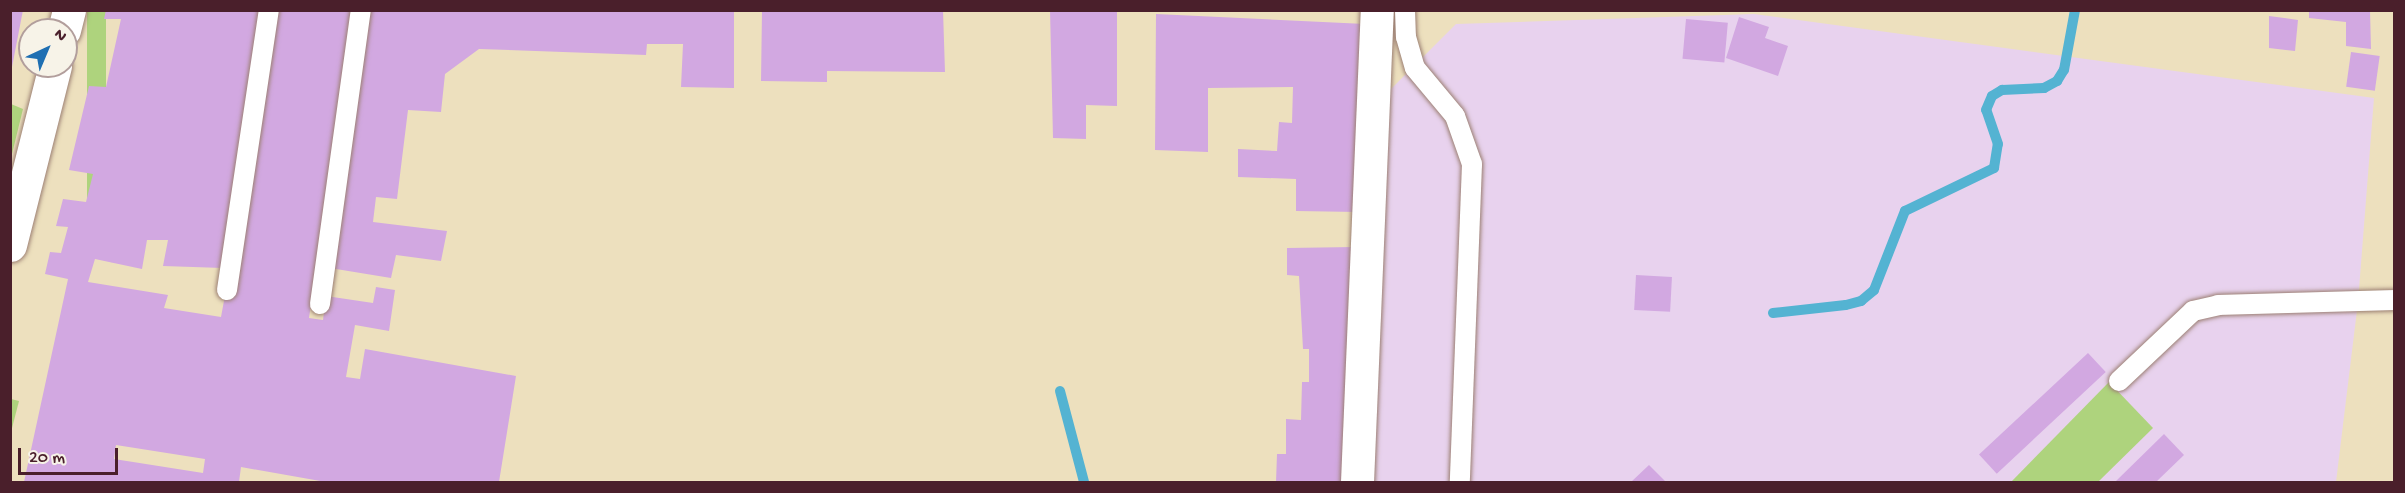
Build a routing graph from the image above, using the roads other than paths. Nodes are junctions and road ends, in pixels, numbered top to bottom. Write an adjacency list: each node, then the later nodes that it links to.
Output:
1 (269, 10): 7 (lane)
2 (361, 10): 9 (lane)
3 (1377, 10): 11 (street)
4 (1405, 10): 12 (lane)
5 (52, 78): 6 (street)
6 (10, 244)
7 (227, 290)
8 (2394, 300): 10 (lane)
9 (320, 304)
10 (2119, 381)
11 (1357, 483)
12 (1460, 483)

